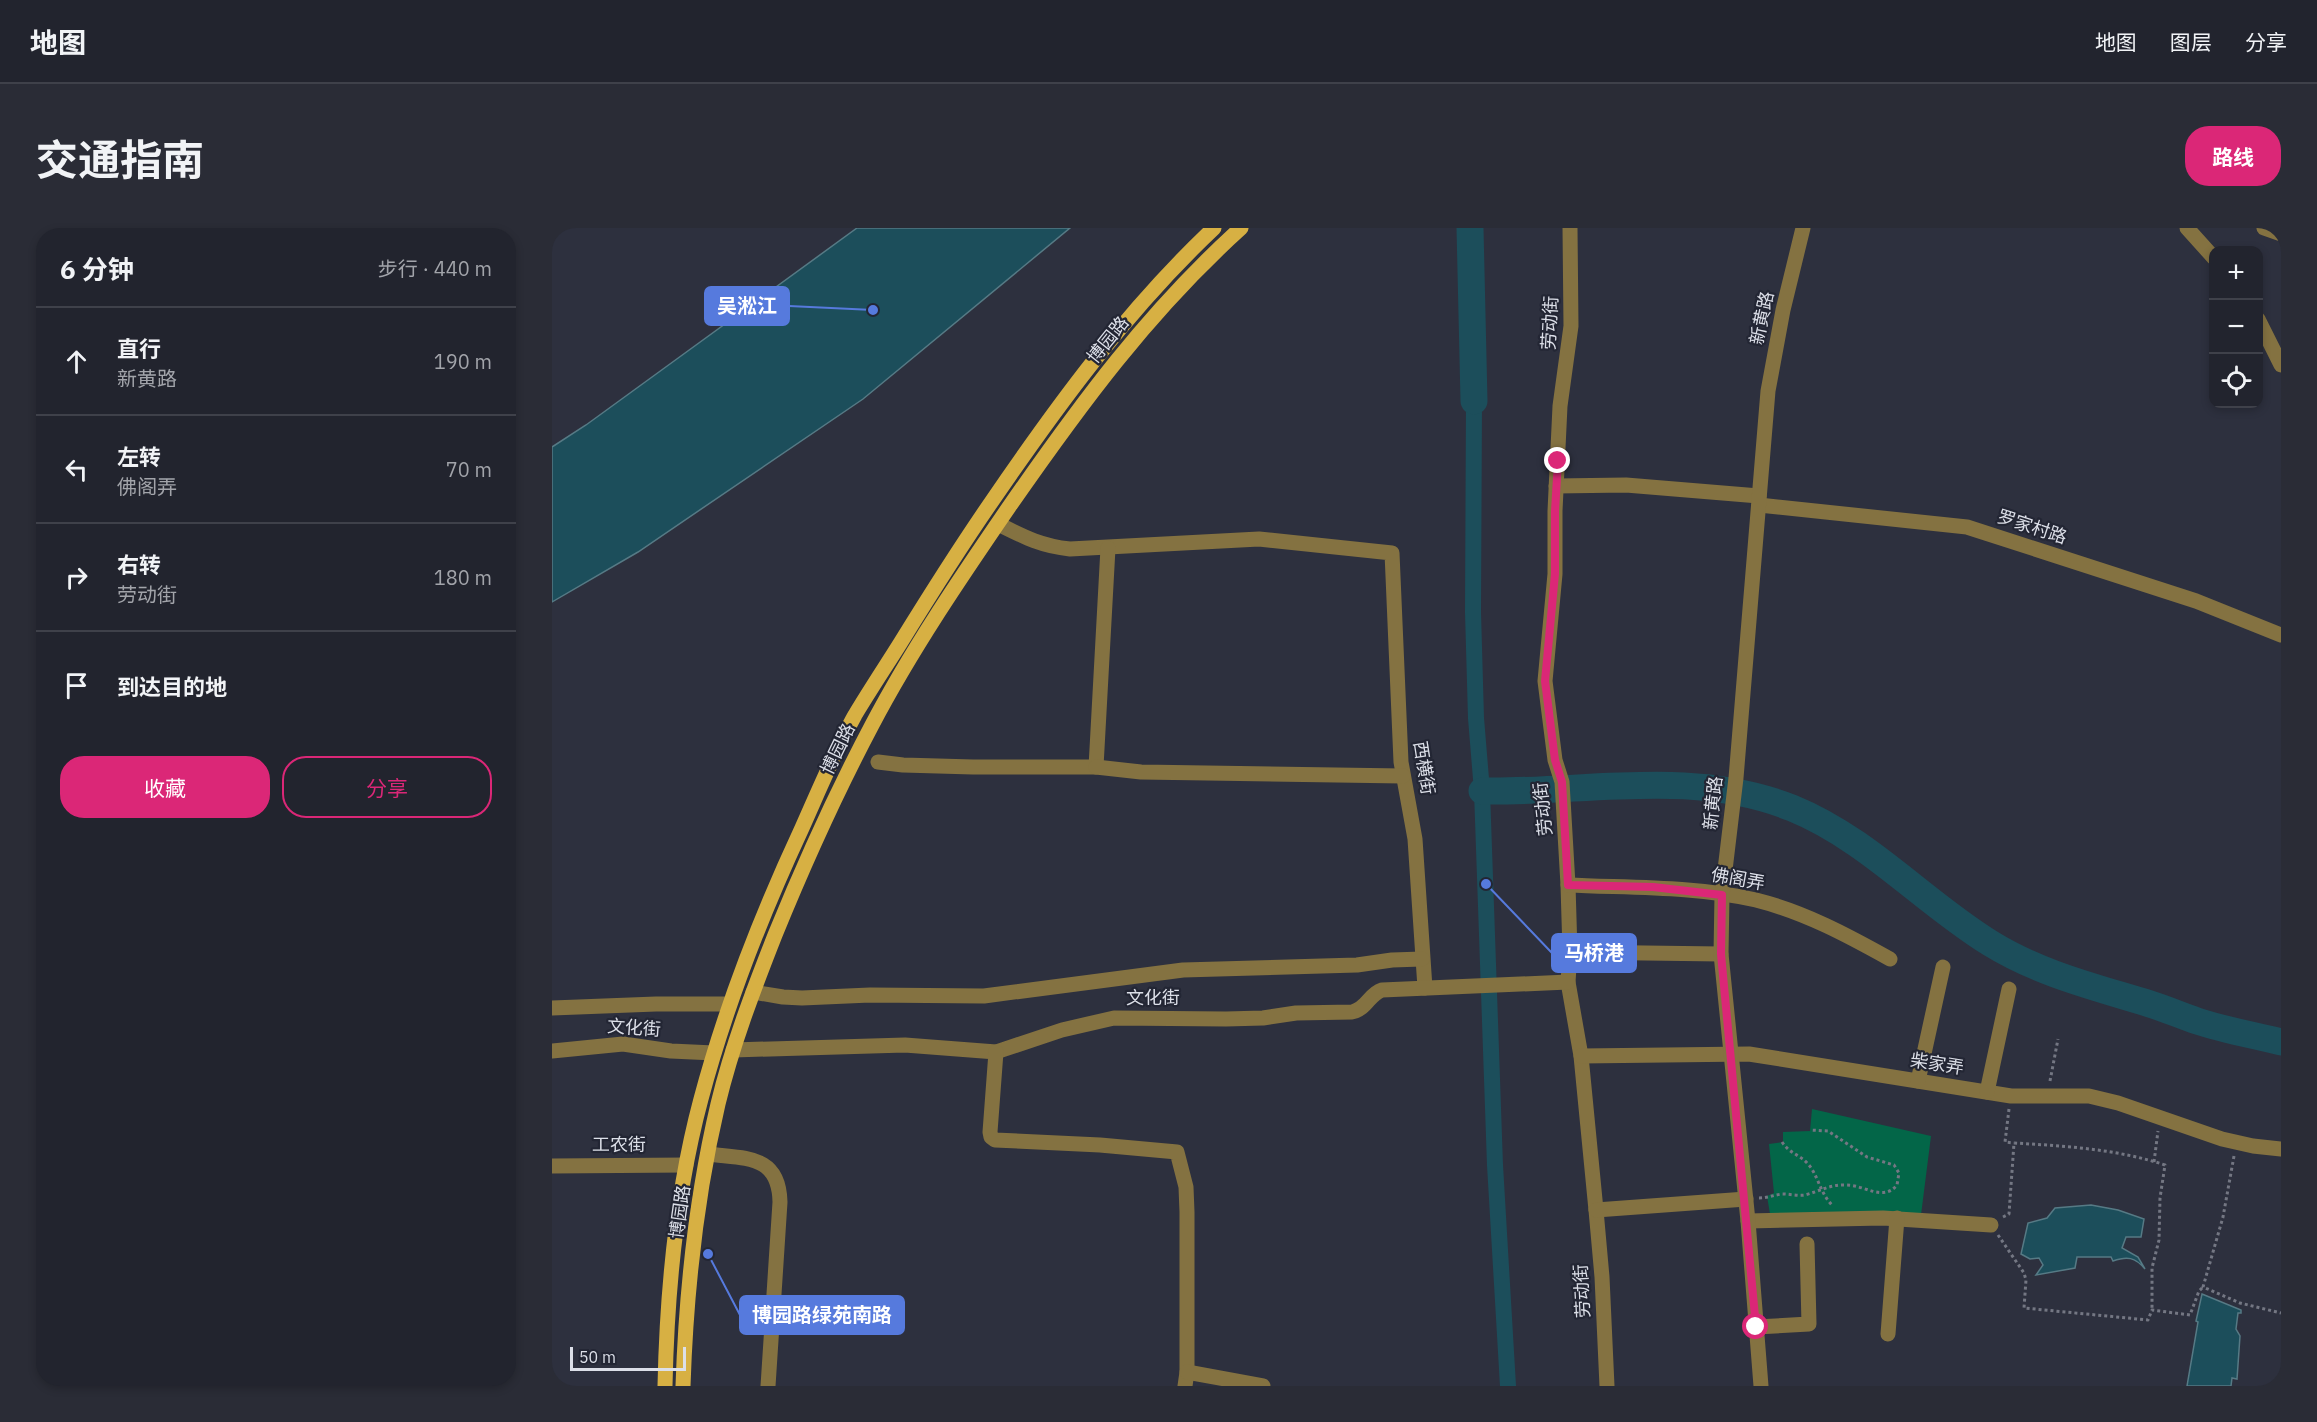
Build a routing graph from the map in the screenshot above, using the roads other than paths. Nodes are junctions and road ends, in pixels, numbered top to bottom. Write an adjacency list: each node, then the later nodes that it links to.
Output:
1 (1214, 228): 30 (main road, 博园路)
2 (1241, 228): 13 (main road, 博园路)
3 (1570, 228): 11 (street, 劳动街)
4 (1803, 228): 12 (street, 新黄路)
5 (2187, 228): 8 (street)
6 (2264, 228): 7 (street)
7 (2281, 234)
8 (2209, 252)
9 (2263, 327): 10 (street)
10 (2281, 365)
11 (1556, 486): 12 (street, 罗家村路); 19 (street, 劳动街)
12 (1759, 500): 15 (street, 罗家村路); 20 (street, 新黄路)
13 (998, 524): 14 (street); 29 (main road, 博园路)
14 (1108, 548): 17 (street); 18 (street, 西横街)
15 (2281, 635)
16 (878, 762): 17 (street)
17 (1096, 767): 18 (street)
18 (1403, 776): 24 (street, 西横街)
19 (1568, 885): 20 (street, 佛阁弄); 21 (street, 劳动街)
20 (1722, 895): 22 (street, 新黄路); 23 (street, 佛阁弄)
21 (1570, 952): 22 (street); 26 (street, 劳动街)
22 (1721, 954): 36 (street, 新黄路)
23 (1890, 958)
24 (1422, 959): 27 (street, 西横街); 29 (street)
25 (1943, 967): 38 (street)
26 (1568, 982): 27 (street, 文化街); 37 (street, 劳动街)
27 (1425, 988): 34 (street, 文化街)
28 (2009, 989): 39 (street)
29 (753, 992): 32 (main road, 博园路)
30 (729, 1004): 31 (street); 35 (main road, 博园路)
31 (552, 1008)
32 (733, 1050): 34 (street, 文化街); 41 (main road, 博园路)
33 (552, 1051): 35 (street, 文化街)
34 (996, 1052): 52 (street)
35 (714, 1053): 42 (main road, 博园路)
36 (1730, 1054): 37 (street, 柴家弄); 38 (street, 柴家弄); 44 (street, 新黄路)
37 (1581, 1056): 45 (street, 劳动街)
38 (1918, 1081): 39 (street, 柴家弄)
39 (1987, 1092): 40 (street, 柴家弄)
40 (2281, 1149)
41 (708, 1154): 54 (main road, 博园路); 55 (street)
42 (686, 1165): 43 (street, 工农街); 53 (main road, 博园路)
43 (552, 1166)
44 (1746, 1199): 45 (street); 47 (street, 新黄路)
45 (1596, 1210): 57 (street, 劳动街)
46 (1897, 1218): 47 (street); 48 (street); 51 (street)
47 (1748, 1221): 50 (street, 新黄路)
48 (1991, 1225)
49 (1807, 1244): 50 (street)
50 (1756, 1327): 58 (street, 新黄路)
51 (1888, 1334)
52 (1186, 1379): 56 (street)
53 (665, 1386)
54 (683, 1386)
55 (768, 1386)
56 (1263, 1386)
57 (1607, 1386)
58 (1761, 1386)

